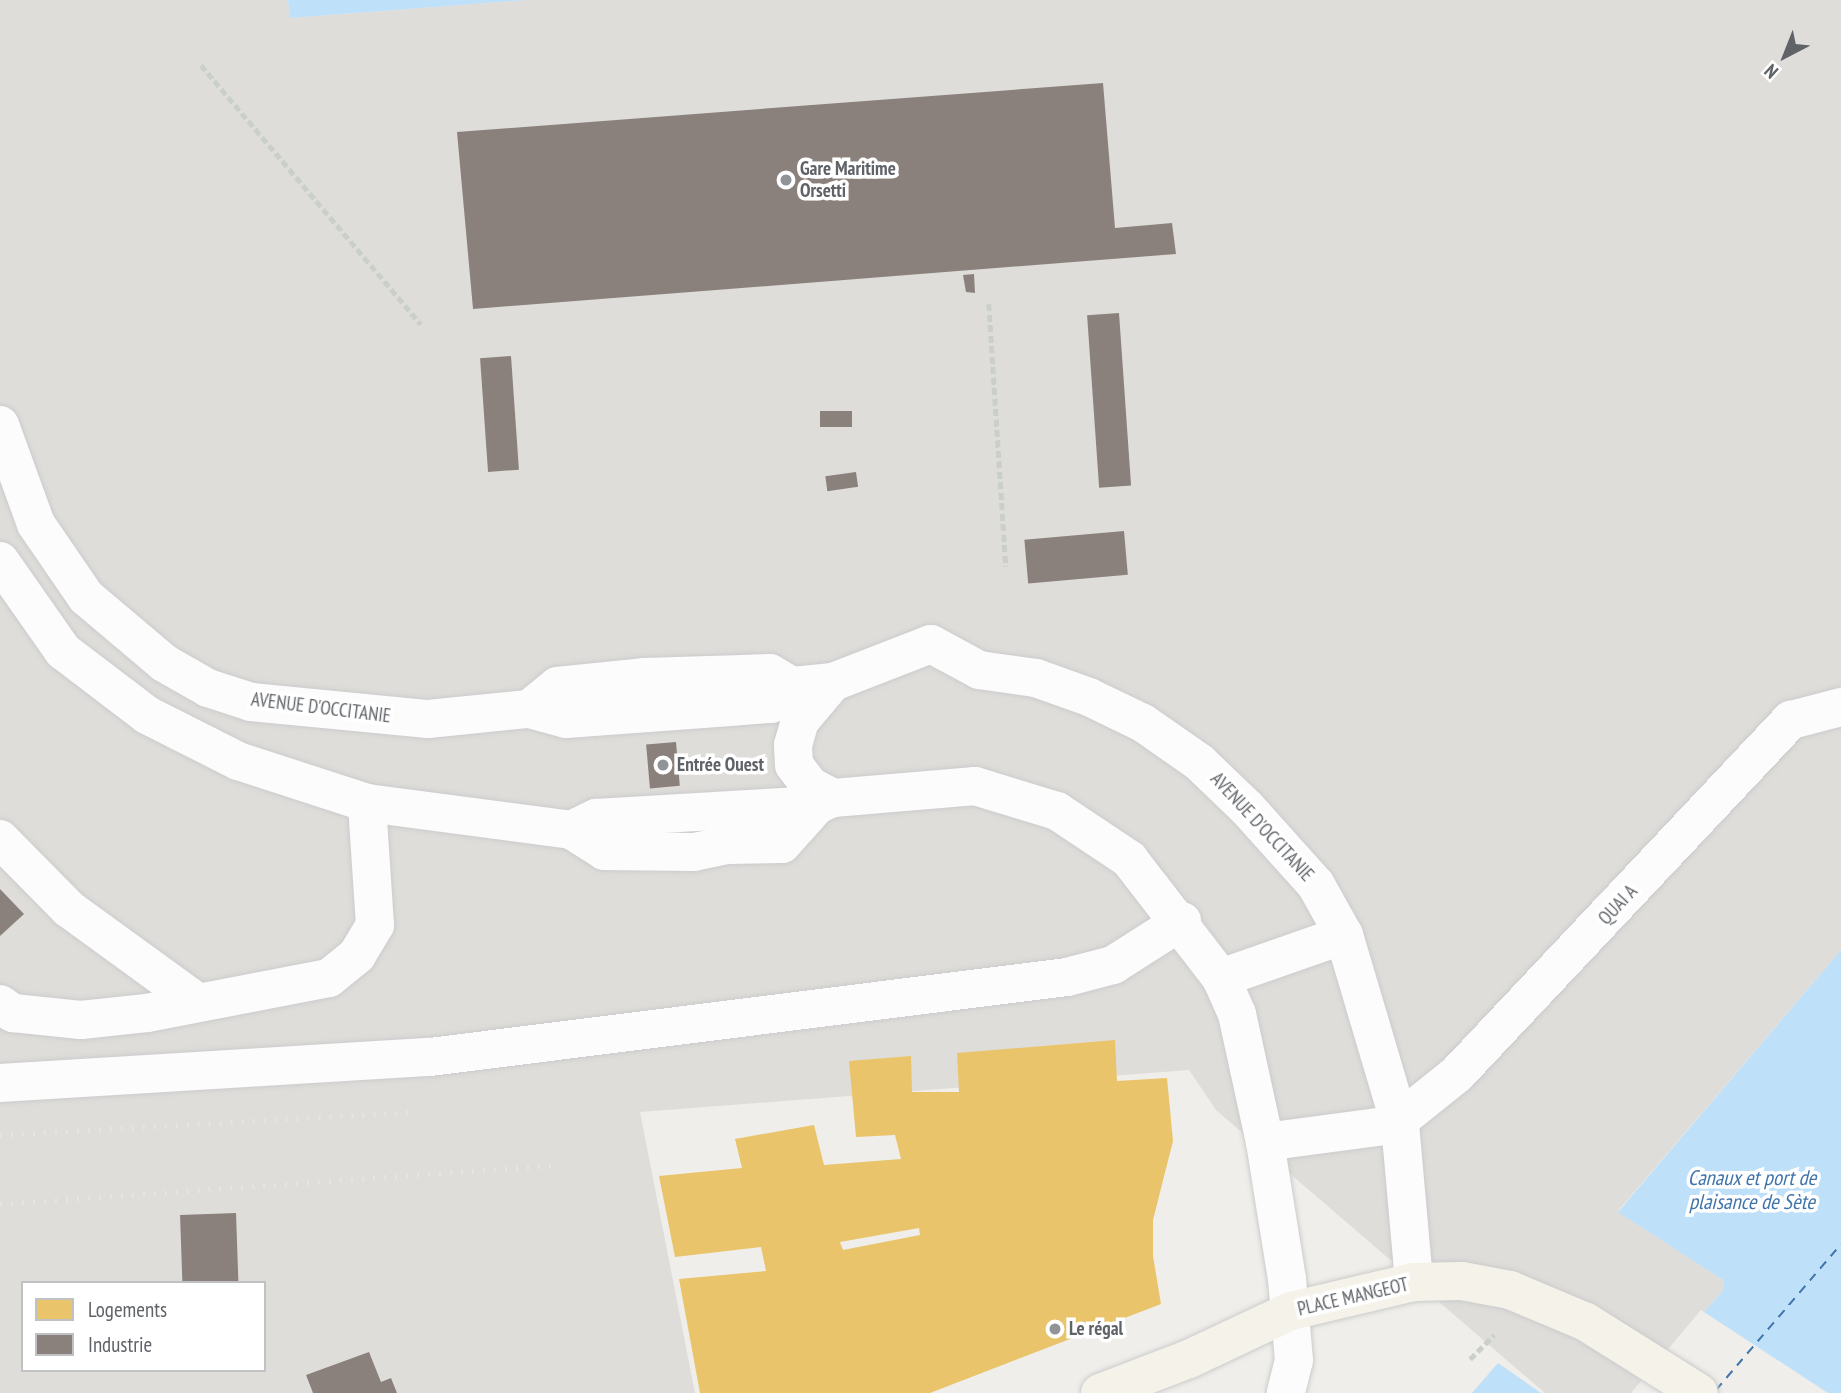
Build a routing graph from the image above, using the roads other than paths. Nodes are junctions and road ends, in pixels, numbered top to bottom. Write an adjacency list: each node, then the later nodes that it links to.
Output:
1 (0, 425): 3 (street, AVENUE D'OCCITANIE)
2 (0, 561): 6 (street)
3 (833, 682): 5 (street, AVENUE D'OCCITANIE); 11 (street, AVENUE D'OCCITANIE)
4 (1841, 707): 16 (street, QUAI A)
5 (825, 802): 6 (street); 10 (street)
6 (367, 803): 13 (street)
7 (0, 810): 8 (street)
8 (0, 818)
9 (0, 839): 13 (street)
10 (1182, 921): 12 (street); 15 (street)
11 (1343, 935): 12 (street); 16 (street, AVENUE D'OCCITANIE)
12 (1221, 978): 17 (street)
13 (197, 1002): 14 (street)
14 (0, 1004)
15 (0, 1083)
16 (1401, 1121): 17 (street); 18 (street, AVENUE D'OCCITANIE)
17 (1265, 1142): 19 (street)
18 (1414, 1282): 19 (main road, PLACE MANGEOT); 22 (main road, PLACE MANGEOT)
19 (1291, 1311): 20 (main road, PLACE MANGEOT); 21 (street)
20 (1100, 1393)
21 (1286, 1393)
22 (1699, 1393)

